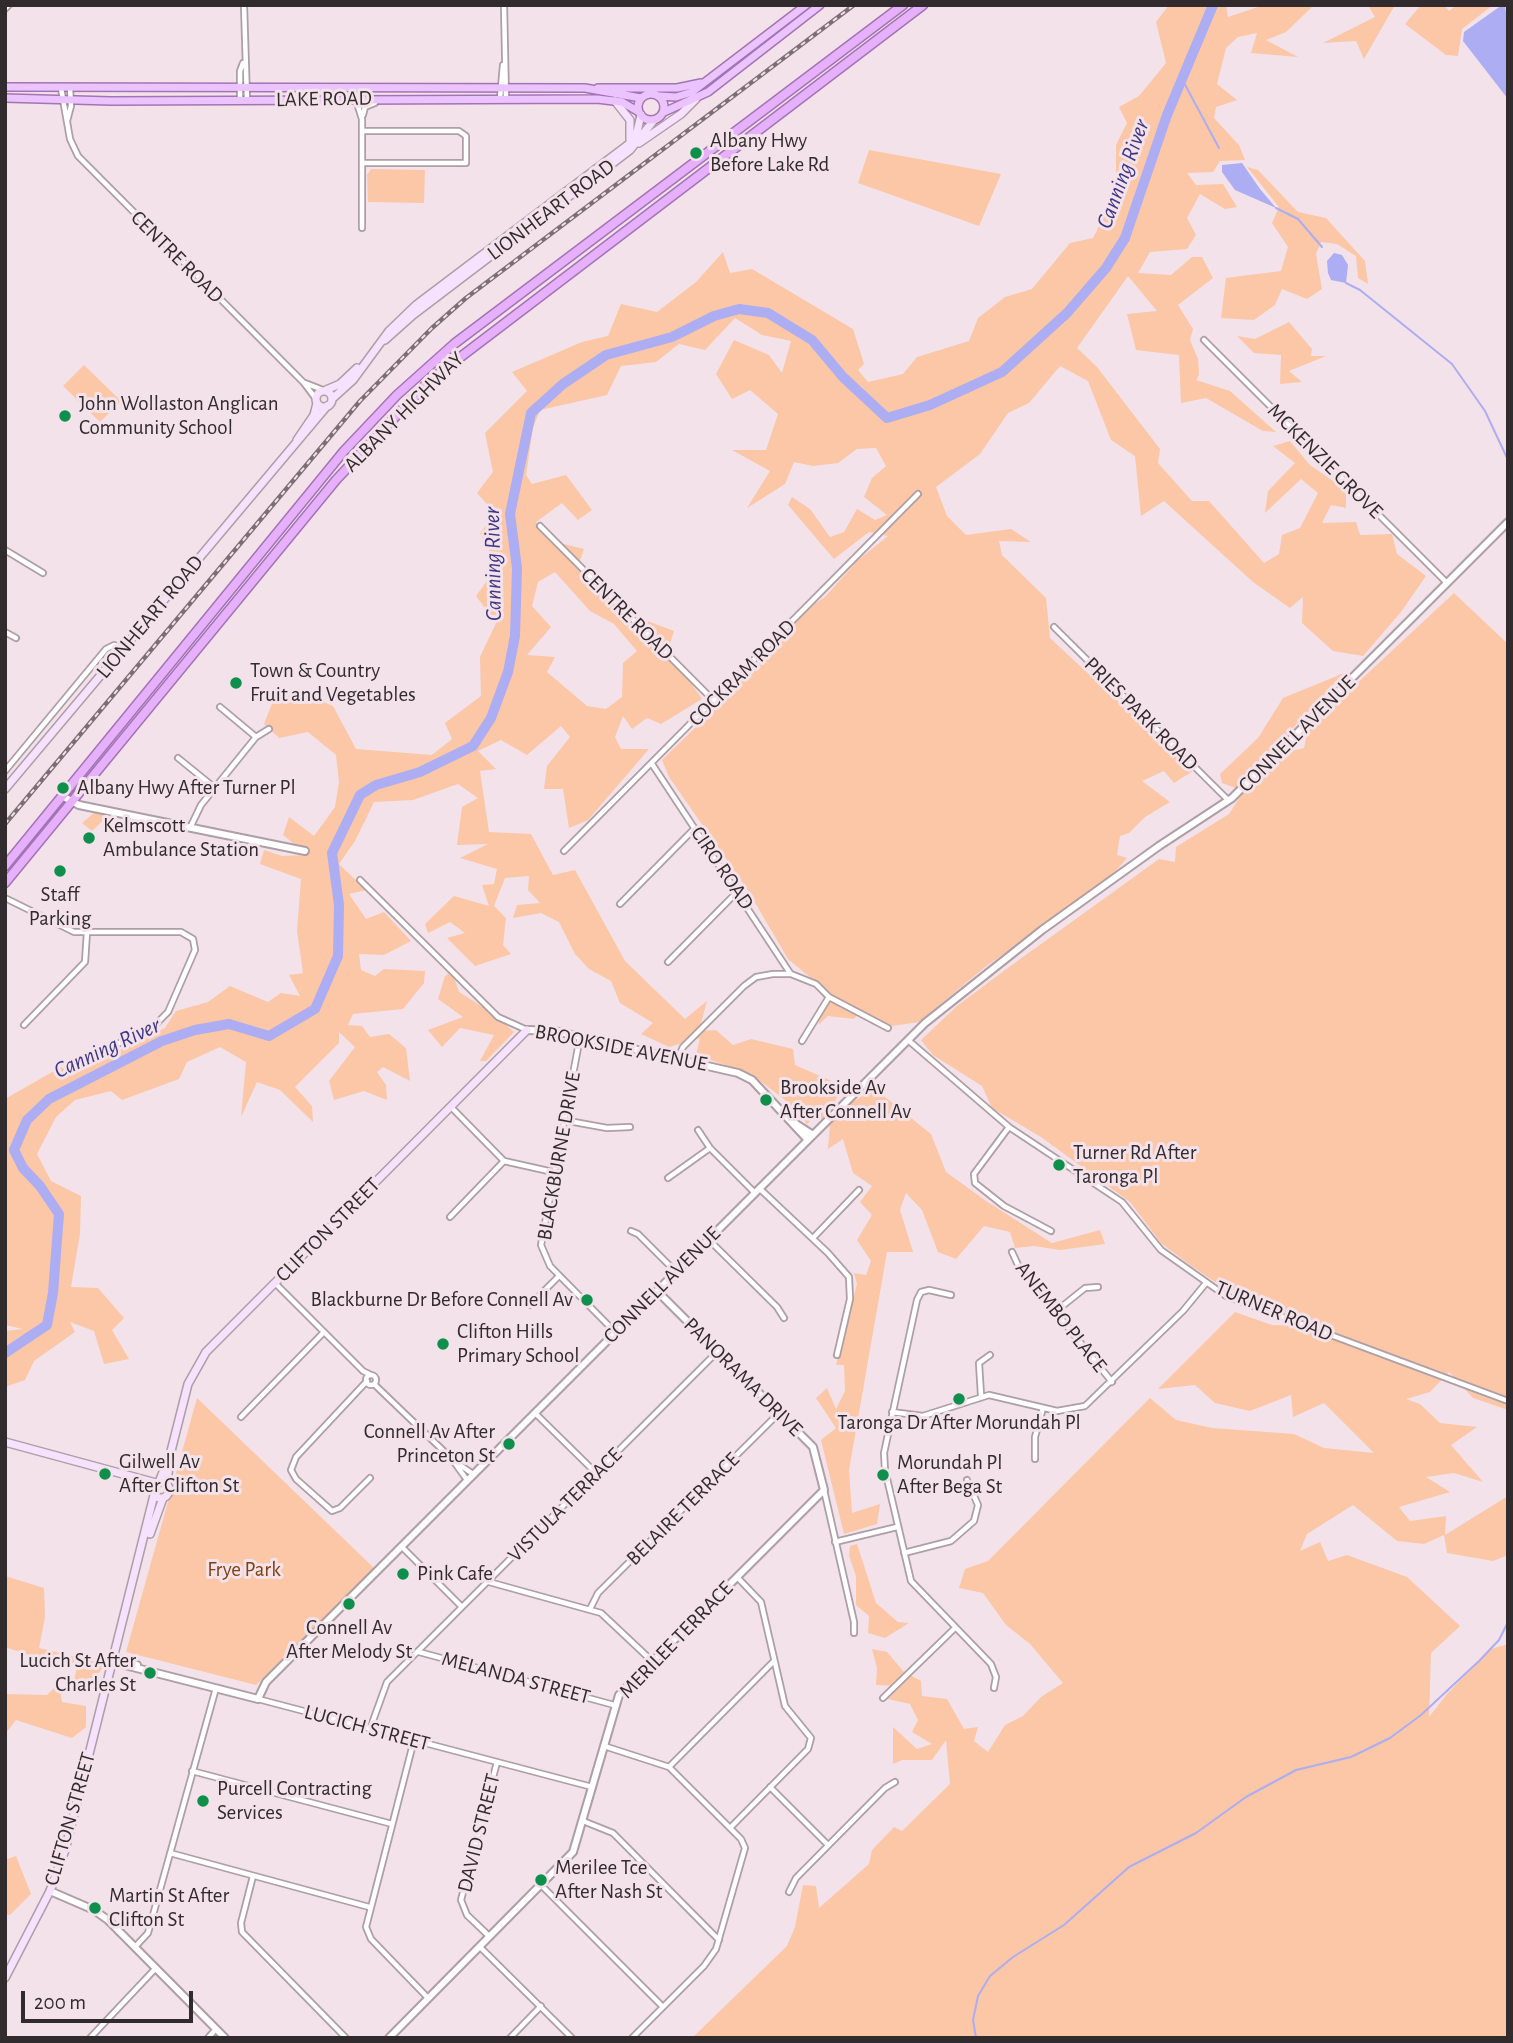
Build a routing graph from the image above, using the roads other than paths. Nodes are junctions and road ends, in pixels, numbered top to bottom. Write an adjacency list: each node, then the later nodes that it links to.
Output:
1 (244, 5): 13 (street)
2 (504, 5): 11 (street)
3 (806, 5): 7 (main road)
4 (820, 5): 22 (main road)
5 (903, 5): 30 (highway, ALBANY HIGHWAY)
6 (923, 5): 32 (highway, ALBANY HIGHWAY)
7 (705, 82): 12 (main road); 14 (main road)
8 (5, 87): 9 (main road, LAKE ROAD)
9 (61, 88): 10 (main road, LAKE ROAD); 16 (street, CENTRE ROAD)
10 (70, 88): 13 (main road, LAKE ROAD); 17 (street, CENTRE ROAD)
11 (503, 88): 12 (main road, LAKE ROAD); 13 (main road, LAKE ROAD); 21 (street)
12 (594, 89): 20 (main road, LAKE ROAD)
13 (243, 90): 23 (street)
14 (659, 96): 20 (main road); 25 (main road)
15 (5, 98): 16 (main road, LAKE ROAD)
16 (62, 98): 17 (main road, LAKE ROAD); 29 (street, CENTRE ROAD)
17 (71, 98): 23 (main road, LAKE ROAD); 29 (street, CENTRE ROAD)
18 (355, 98): 19 (main road, LAKE ROAD); 23 (main road, LAKE ROAD); 27 (street)
19 (418, 98): 21 (main road, LAKE ROAD); 27 (street)
20 (641, 98): 26 (main road)
21 (503, 99): 24 (main road, LAKE ROAD)
22 (696, 99): 25 (main road); 33 (main road)
23 (243, 100)
24 (615, 101): 26 (main road, LAKE ROAD); 33 (main road)
25 (664, 112): 28 (main road)
26 (640, 114): 28 (main road); 33 (main road, LIONHEART ROAD)
27 (362, 119): 31 (street)
28 (654, 120): 33 (main road, LIONHEART ROAD)
29 (67, 122): 40 (street, CENTRE ROAD)
30 (743, 125): 32 (highway); 36 (highway, ALBANY HIGHWAY)
31 (362, 131): 34 (street); 34 (street)
32 (750, 135): 37 (highway, ALBANY HIGHWAY)
33 (632, 145): 39 (main road, LIONHEART ROAD)
34 (362, 163): 35 (street)
35 (362, 228)
36 (554, 269): 37 (highway); 45 (highway, ALBANY HIGHWAY)
37 (562, 278): 46 (highway, ALBANY HIGHWAY)
38 (1204, 340): 53 (street, MCKENZIE GROVE)
39 (360, 366): 41 (main road, LIONHEART ROAD); 42 (main road, LIONHEART ROAD)
40 (304, 383): 41 (street, CENTRE ROAD); 43 (street, CENTRE ROAD)
41 (325, 390): 42 (main road); 43 (main road, LIONHEART ROAD)
42 (332, 399): 44 (main road, LIONHEART ROAD)
43 (316, 401): 44 (main road); 47 (main road, LIONHEART ROAD)
44 (327, 406): 47 (main road, LIONHEART ROAD)
45 (360, 433): 46 (highway); 57 (highway, ALBANY HIGHWAY)
46 (370, 441): 59 (highway, ALBANY HIGHWAY)
47 (295, 444): 58 (main road, LIONHEART ROAD)
48 (918, 494): 60 (street, COCKRAM ROAD)
49 (1508, 522): 53 (street, CONNELL AVENUE)
50 (540, 526): 60 (street, CENTRE ROAD)
51 (5, 551): 52 (street)
52 (43, 573)
53 (1447, 583): 70 (street, CONNELL AVENUE)
54 (1054, 627): 70 (street, PRIES PARK ROAD)
55 (5, 632): 56 (street)
56 (16, 638)
57 (185, 645): 59 (highway); 69 (highway, ALBANY HIGHWAY)
58 (124, 648): 66 (street); 68 (main road, LIONHEART ROAD)
59 (196, 653): 71 (highway, ALBANY HIGHWAY)
60 (714, 701): 65 (street, COCKRAM ROAD)
61 (220, 707): 63 (street)
62 (269, 729): 63 (street)
63 (256, 737): 67 (street)
64 (178, 758): 67 (street)
65 (652, 764): 73 (street, CIRO ROAD); 75 (street, COCKRAM ROAD)
66 (5, 771)
67 (216, 788): 72 (street)
68 (5, 789)
69 (64, 797): 71 (street); 76 (highway, ALBANY HIGHWAY)
70 (1229, 801): 90 (street, CONNELL AVENUE)
71 (72, 803): 72 (street); 78 (highway, ALBANY HIGHWAY)
72 (190, 828): 74 (street)
73 (695, 828): 79 (street, CIRO ROAD); 81 (street)
74 (305, 851)
75 (564, 851)
76 (5, 866)
77 (360, 880): 88 (street, BROOKSIDE AVENUE)
78 (5, 883)
79 (738, 891): 83 (street); 84 (street, CIRO ROAD)
80 (5, 898): 82 (street)
81 (620, 904)
82 (87, 932): 86 (street); 92 (street)
83 (668, 962)
84 (791, 974): 85 (street); 93 (street)
85 (828, 997): 87 (street); 91 (street)
86 (24, 1025)
87 (888, 1028)
88 (527, 1030): 89 (street, BROOKSIDE AVENUE); 94 (main road, CLIFTON STREET)
89 (580, 1037): 93 (street, BROOKSIDE AVENUE); 95 (street, BLACKBURNE DRIVE)
90 (907, 1040): 97 (street, TURNER ROAD); 99 (street, CONNELL AVENUE)
91 (802, 1041)
92 (93, 1057)
93 (678, 1058): 99 (street, BROOKSIDE AVENUE)
94 (451, 1107): 101 (street); 114 (main road, CLIFTON STREET)
95 (563, 1121): 96 (street); 102 (street, BLACKBURNE DRIVE)
96 (630, 1127)
97 (1009, 1127): 108 (street); 115 (street, TURNER ROAD)
98 (698, 1130): 100 (street)
99 (810, 1137): 105 (street, CONNELL AVENUE)
100 (709, 1148): 103 (street); 105 (street)
101 (504, 1161): 102 (street); 106 (street)
102 (553, 1172): 113 (street, BLACKBURNE DRIVE)
103 (668, 1178)
104 (859, 1190): 109 (street)
105 (757, 1191): 109 (street); 110 (street, CONNELL AVENUE)
106 (450, 1217)
107 (631, 1231): 112 (street)
108 (1051, 1231)
109 (813, 1238): 125 (street)
110 (708, 1240): 112 (street, CONNELL AVENUE); 121 (street)
111 (1012, 1252): 120 (street, ANEMBO PLACE)
112 (676, 1272): 117 (street, CONNELL AVENUE)
113 (559, 1276): 119 (street); 123 (street, BLACKBURNE DRIVE)
114 (275, 1283): 122 (street); 146 (main road, CLIFTON STREET)
115 (1206, 1283): 129 (street); 131 (street, TURNER ROAD)
116 (1098, 1287): 120 (street)
117 (657, 1291): 123 (street, CONNELL AVENUE); 124 (street, PANORAMA DRIVE)
118 (951, 1295): 134 (street)
119 (530, 1305)
120 (1055, 1312): 129 (street, ANEMBO PLACE)
121 (784, 1318)
122 (324, 1332): 127 (street); 136 (street)
123 (615, 1332): 135 (street, CONNELL AVENUE)
124 (718, 1351): 133 (street, PANORAMA DRIVE); 140 (street, VISTULA TERRACE)
125 (837, 1355)
126 (990, 1355): 130 (street)
127 (363, 1371): 128 (street); 128 (street)
128 (371, 1382): 139 (street); 142 (street)
129 (1112, 1382): 132 (street)
130 (981, 1395): 132 (street); 134 (street)
131 (1508, 1401)
132 (1043, 1408): 138 (street)
133 (779, 1412): 147 (street, PANORAMA DRIVE); 157 (street, BELAIRE TERRACE)
134 (892, 1412): 150 (street)
135 (535, 1413): 140 (street); 141 (street, CONNELL AVENUE)
136 (242, 1417)
137 (5, 1443): 143 (main road)
138 (1035, 1459)
139 (454, 1461): 141 (street); 144 (street)
140 (596, 1473): 155 (street, VISTULA TERRACE)
141 (473, 1474): 144 (street, CONNELL AVENUE)
142 (370, 1478)
143 (135, 1479): 146 (main road); 148 (main road)
144 (468, 1480): 152 (street, CONNELL AVENUE)
145 (967, 1480): 153 (street)
146 (161, 1483): 148 (main road, CLIFTON STREET); 149 (main road, CLIFTON STREET)
147 (824, 1490): 151 (street, PANORAMA DRIVE); 154 (street, MERILEE TERRACE)
148 (154, 1494): 149 (main road); 161 (main road, CLIFTON STREET)
149 (163, 1499): 161 (main road, CLIFTON STREET)
150 (897, 1527): 151 (street); 153 (street)
151 (835, 1542): 159 (street, PANORAMA DRIVE)
152 (401, 1547): 156 (street); 167 (street, CONNELL AVENUE)
153 (904, 1553): 158 (street)
154 (737, 1576): 162 (street, MERILEE TERRACE); 163 (street)
155 (488, 1582): 156 (street, VISTULA TERRACE); 157 (street)
156 (462, 1607): 160 (street, VISTULA TERRACE)
157 (590, 1609): 162 (street)
158 (955, 1628): 165 (street); 166 (street)
159 (854, 1633)
160 (418, 1652): 168 (street, MELANDA STREET); 169 (street, VISTULA TERRACE)
161 (116, 1661): 164 (street, LUCICH STREET); 185 (main road, CLIFTON STREET)
162 (652, 1661): 168 (street, MERILEE TERRACE)
163 (774, 1662): 173 (street); 177 (street)
164 (216, 1688): 167 (street, LUCICH STREET); 174 (street)
165 (995, 1688)
166 (883, 1698)
167 (258, 1699): 169 (street, LUCICH STREET)
168 (614, 1705): 171 (street, MERILEE TERRACE)
169 (370, 1729): 170 (street, LUCICH STREET)
170 (415, 1740): 172 (street, LUCICH STREET); 179 (street)
171 (603, 1746): 173 (street); 176 (street, MERILEE TERRACE)
172 (497, 1762): 176 (street, LUCICH STREET); 188 (street, DAVID STREET)
173 (669, 1767): 180 (street)
174 (192, 1770): 179 (street); 182 (street)
175 (895, 1782): 181 (street)
176 (592, 1787): 178 (street, MERILEE TERRACE)
177 (770, 1787): 180 (street); 181 (street)
178 (583, 1821): 184 (street, MERILEE TERRACE); 189 (street)
179 (391, 1824): 187 (street)
180 (730, 1828): 189 (street)
181 (828, 1845): 186 (street)
182 (170, 1853): 183 (street); 191 (street)
183 (253, 1877): 187 (street); 201 (street)
184 (541, 1885): 188 (street, MERILEE TERRACE); 196 (street)
185 (50, 1891): 191 (street); 193 (main road, CLIFTON STREET)
186 (789, 1892)
187 (369, 1907): 194 (street)
188 (489, 1936): 190 (street, MERILEE TERRACE)
189 (719, 1940): 196 (street)
190 (479, 1946): 194 (street, MERILEE TERRACE); 195 (street)
191 (135, 1947): 192 (street)
192 (155, 1969): 197 (street); 198 (street)
193 (5, 1978)
194 (428, 1998): 202 (street, MERILEE TERRACE)
195 (541, 2007): 203 (street); 204 (street)
196 (663, 2007): 205 (street)
197 (216, 2029): 199 (street); 200 (street)
198 (90, 2038)
199 (208, 2038)
200 (225, 2038)
201 (346, 2038)
202 (389, 2038)
203 (510, 2038)
204 (572, 2038)
205 (632, 2038)

